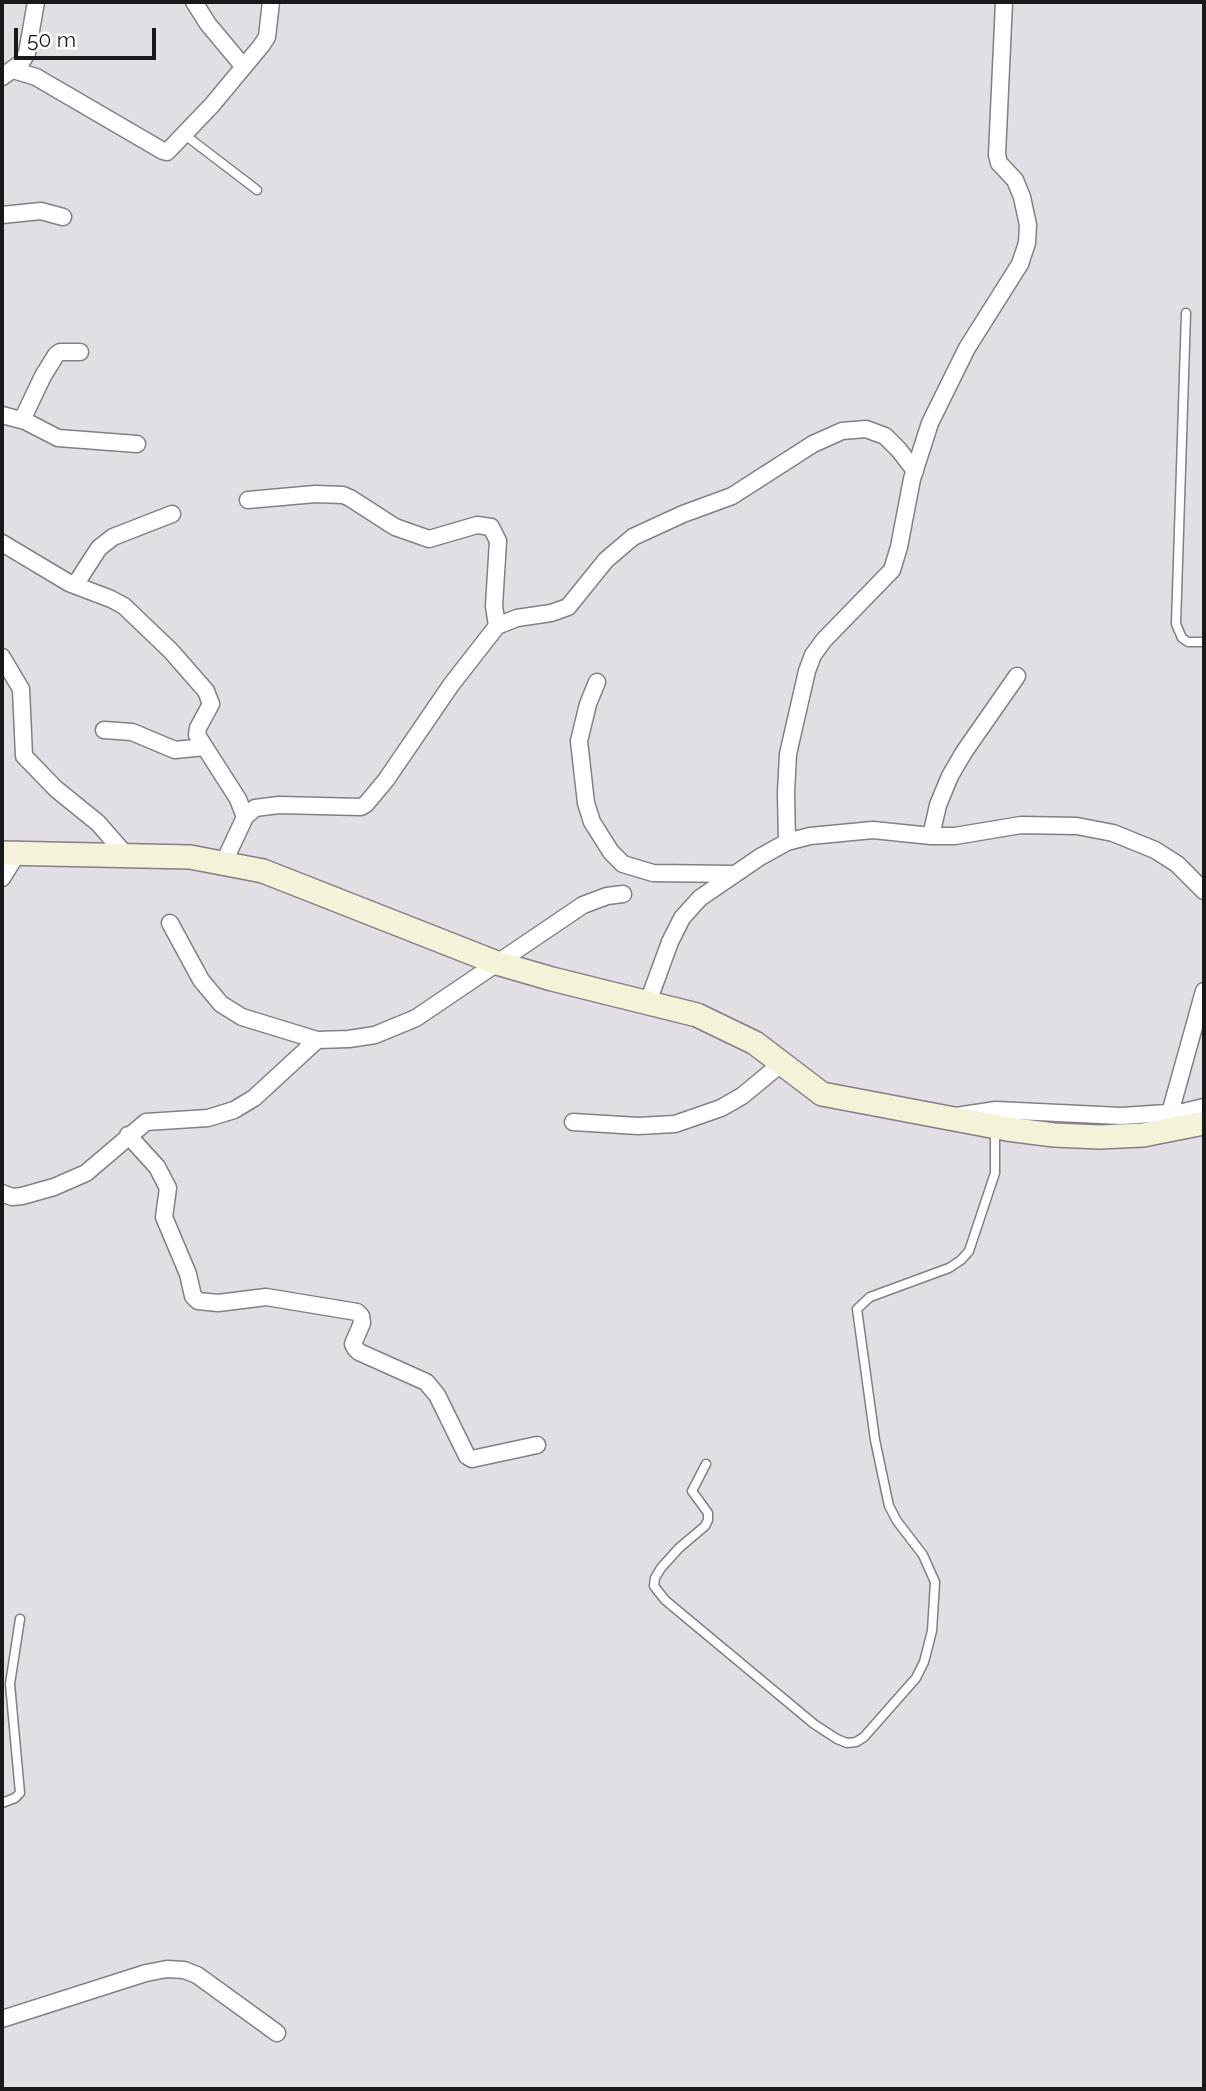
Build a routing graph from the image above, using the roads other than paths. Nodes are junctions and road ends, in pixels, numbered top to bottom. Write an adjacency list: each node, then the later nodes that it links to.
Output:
1 (36, 2): 6 (street)
2 (194, 2): 5 (street)
3 (271, 2): 5 (street)
4 (1004, 2): 16 (street)
5 (243, 66): 7 (street)
6 (7, 73): 7 (street)
7 (185, 135): 8 (lane)
8 (257, 190)
9 (2, 215): 10 (street)
10 (63, 217)
11 (1186, 313): 22 (lane)
12 (80, 352): 14 (street)
13 (2, 415): 14 (street)
14 (22, 420): 15 (street)
15 (137, 444)
16 (915, 471): 21 (street); 30 (street)
17 (248, 500): 21 (street)
18 (172, 514): 20 (street)
19 (2, 543): 20 (street)
20 (75, 585): 27 (street)
21 (496, 626): 28 (street)
22 (1204, 642)
23 (2, 657): 32 (street)
24 (1017, 676): 29 (street)
25 (597, 682): 34 (street)
26 (104, 730): 27 (street)
27 (205, 747): 28 (street)
28 (245, 817): 33 (street)
29 (931, 836): 30 (street); 36 (street)
30 (787, 842): 34 (street)
31 (9, 853): 32 (street); 35 (street)
32 (126, 855): 33 (street)
33 (224, 862): 39 (street)
34 (733, 874): 41 (street)
35 (2, 878)
36 (1204, 891)
37 (623, 894): 39 (street)
38 (170, 923): 42 (street)
39 (496, 963): 41 (street); 42 (street)
40 (1204, 991): 45 (street)
41 (648, 1002): 43 (street)
42 (317, 1040): 50 (street)
43 (782, 1063): 46 (street); 47 (street)
44 (1204, 1107): 45 (street)
45 (1170, 1113): 46 (street)
46 (949, 1118): 49 (street)
47 (573, 1122)
48 (1204, 1123): 49 (street)
49 (1001, 1127): 53 (lane)
50 (128, 1135): 51 (street); 52 (street)
51 (2, 1194)
52 (537, 1445)
53 (706, 1464)
54 (20, 1619): 55 (lane)
55 (2, 1803)
56 (2, 2020): 57 (street)
57 (277, 2033)

